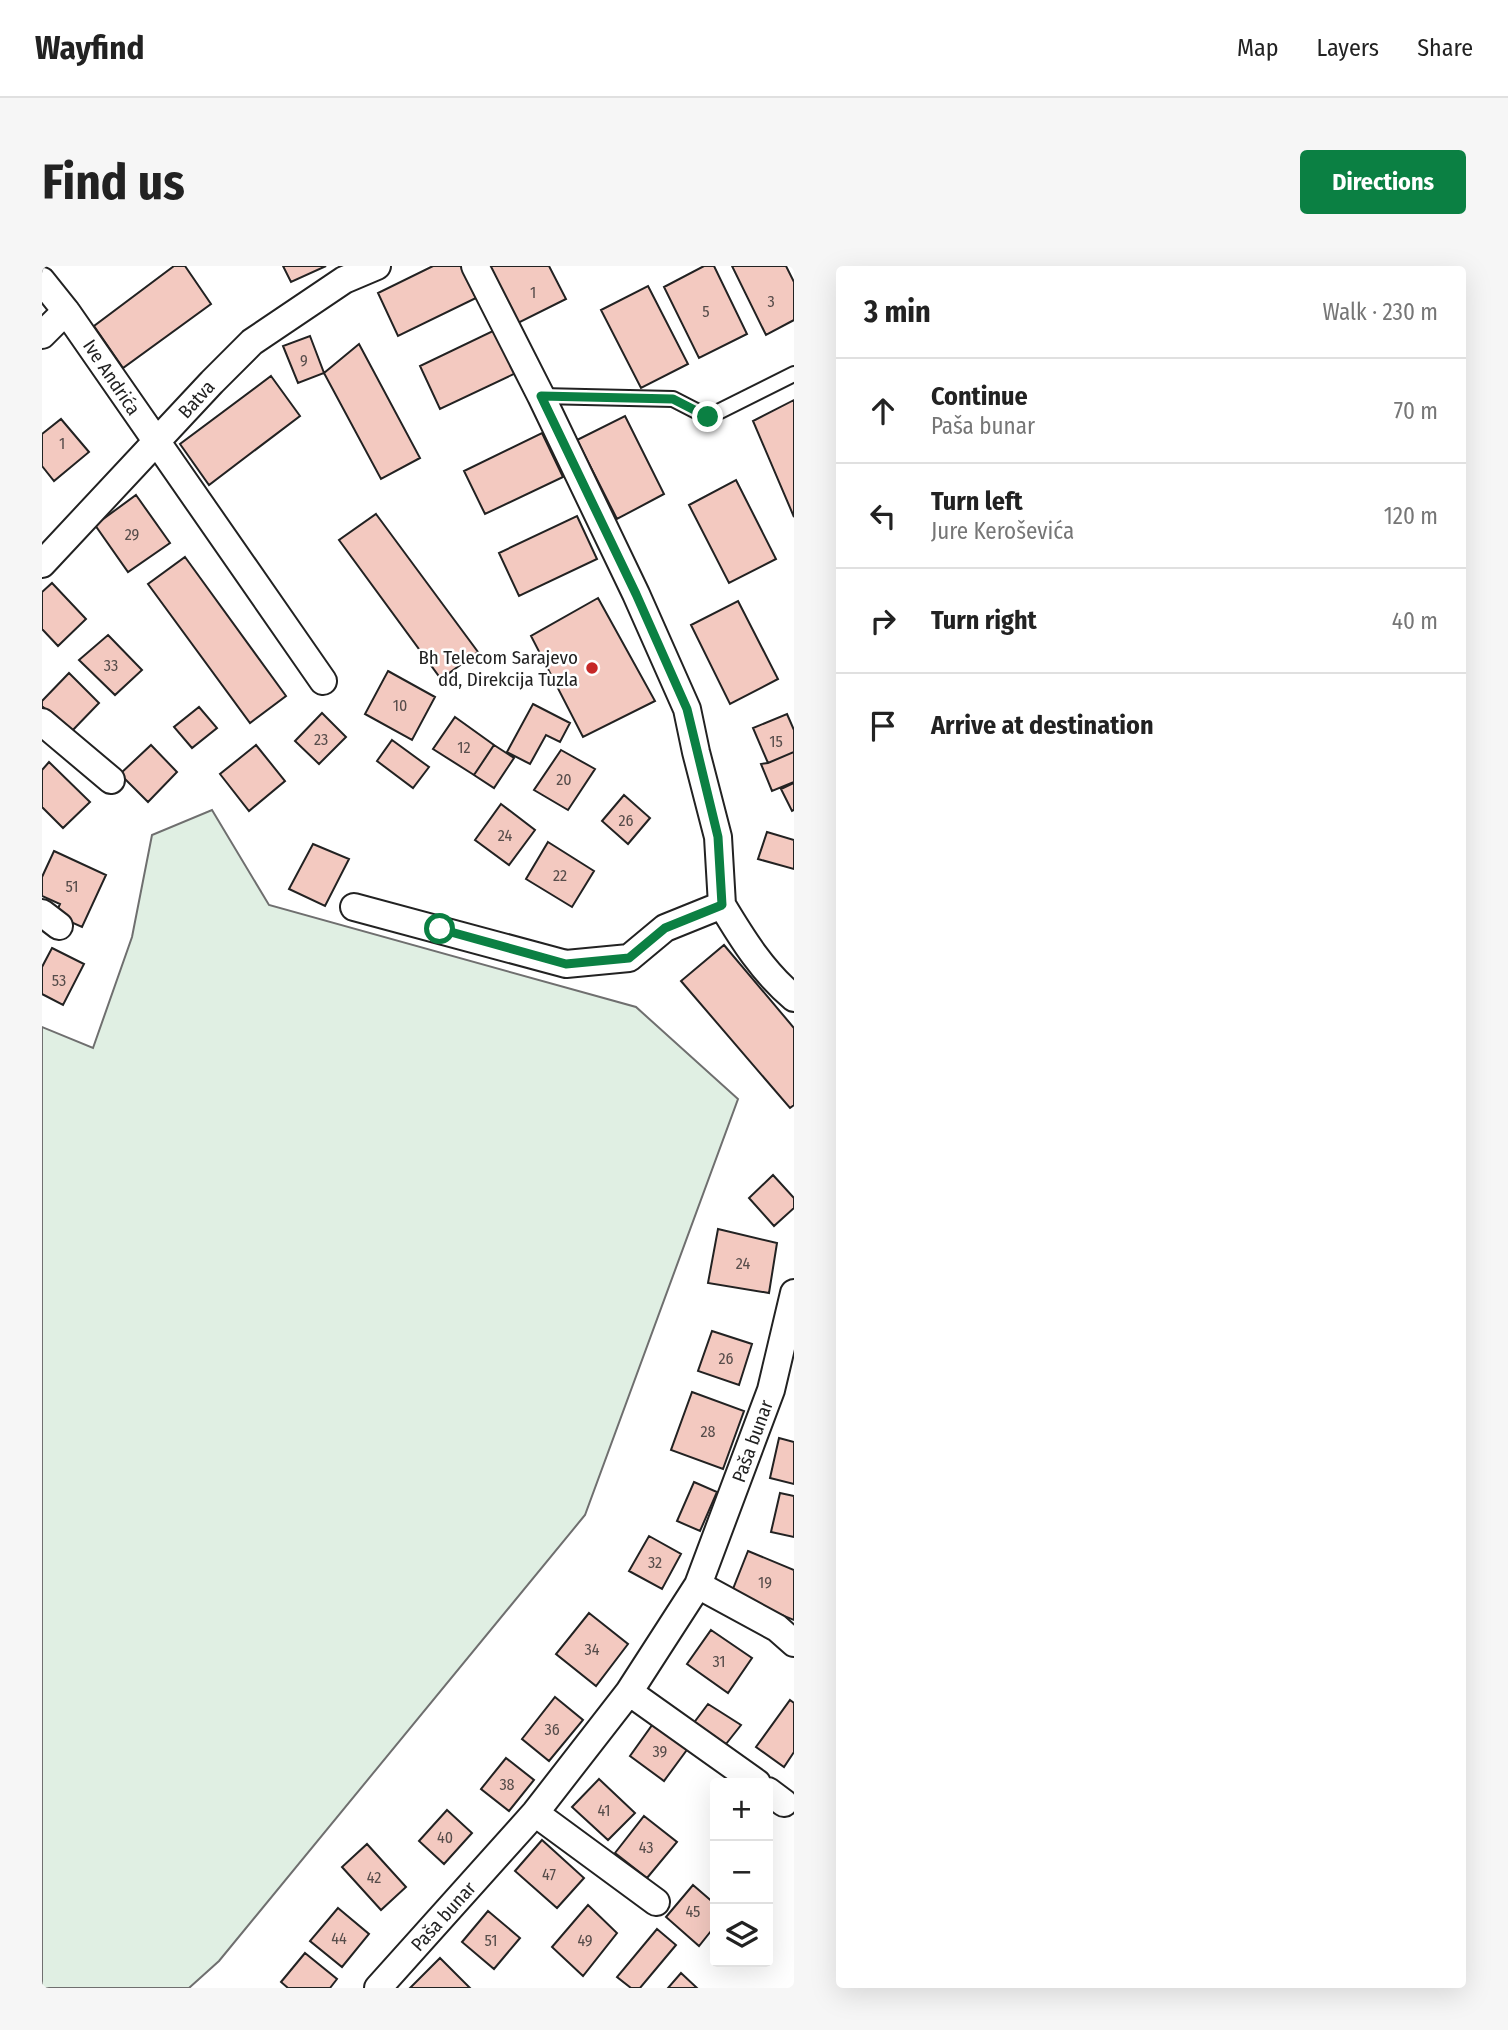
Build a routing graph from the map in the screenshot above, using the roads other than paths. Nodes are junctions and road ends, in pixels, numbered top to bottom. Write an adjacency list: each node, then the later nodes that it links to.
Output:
1 (377, 266): 8 (street, Batva)
2 (475, 266): 7 (street)
3 (42, 281): 4 (street, Ive Andrića)
4 (66, 311): 5 (street); 8 (street, Ive Andrića)
5 (42, 335)
6 (794, 374): 7 (lane)
7 (541, 396): 13 (street)
8 (157, 443): 9 (street, Batva); 10 (street, Ive Andrića)
9 (42, 564)
10 (323, 681)
11 (42, 722): 12 (street)
12 (111, 780)
13 (722, 905): 14 (street); 15 (street)
14 (354, 907)
15 (794, 998)
16 (794, 1293): 17 (street, Paša bunar)
17 (698, 1585): 18 (street); 19 (street, Paša bunar)
18 (794, 1643)
19 (629, 1692): 20 (street); 21 (street, Paša bunar)
20 (750, 1778)
21 (536, 1813): 22 (street); 23 (street, Paša bunar)
22 (656, 1902)
23 (378, 1988)

